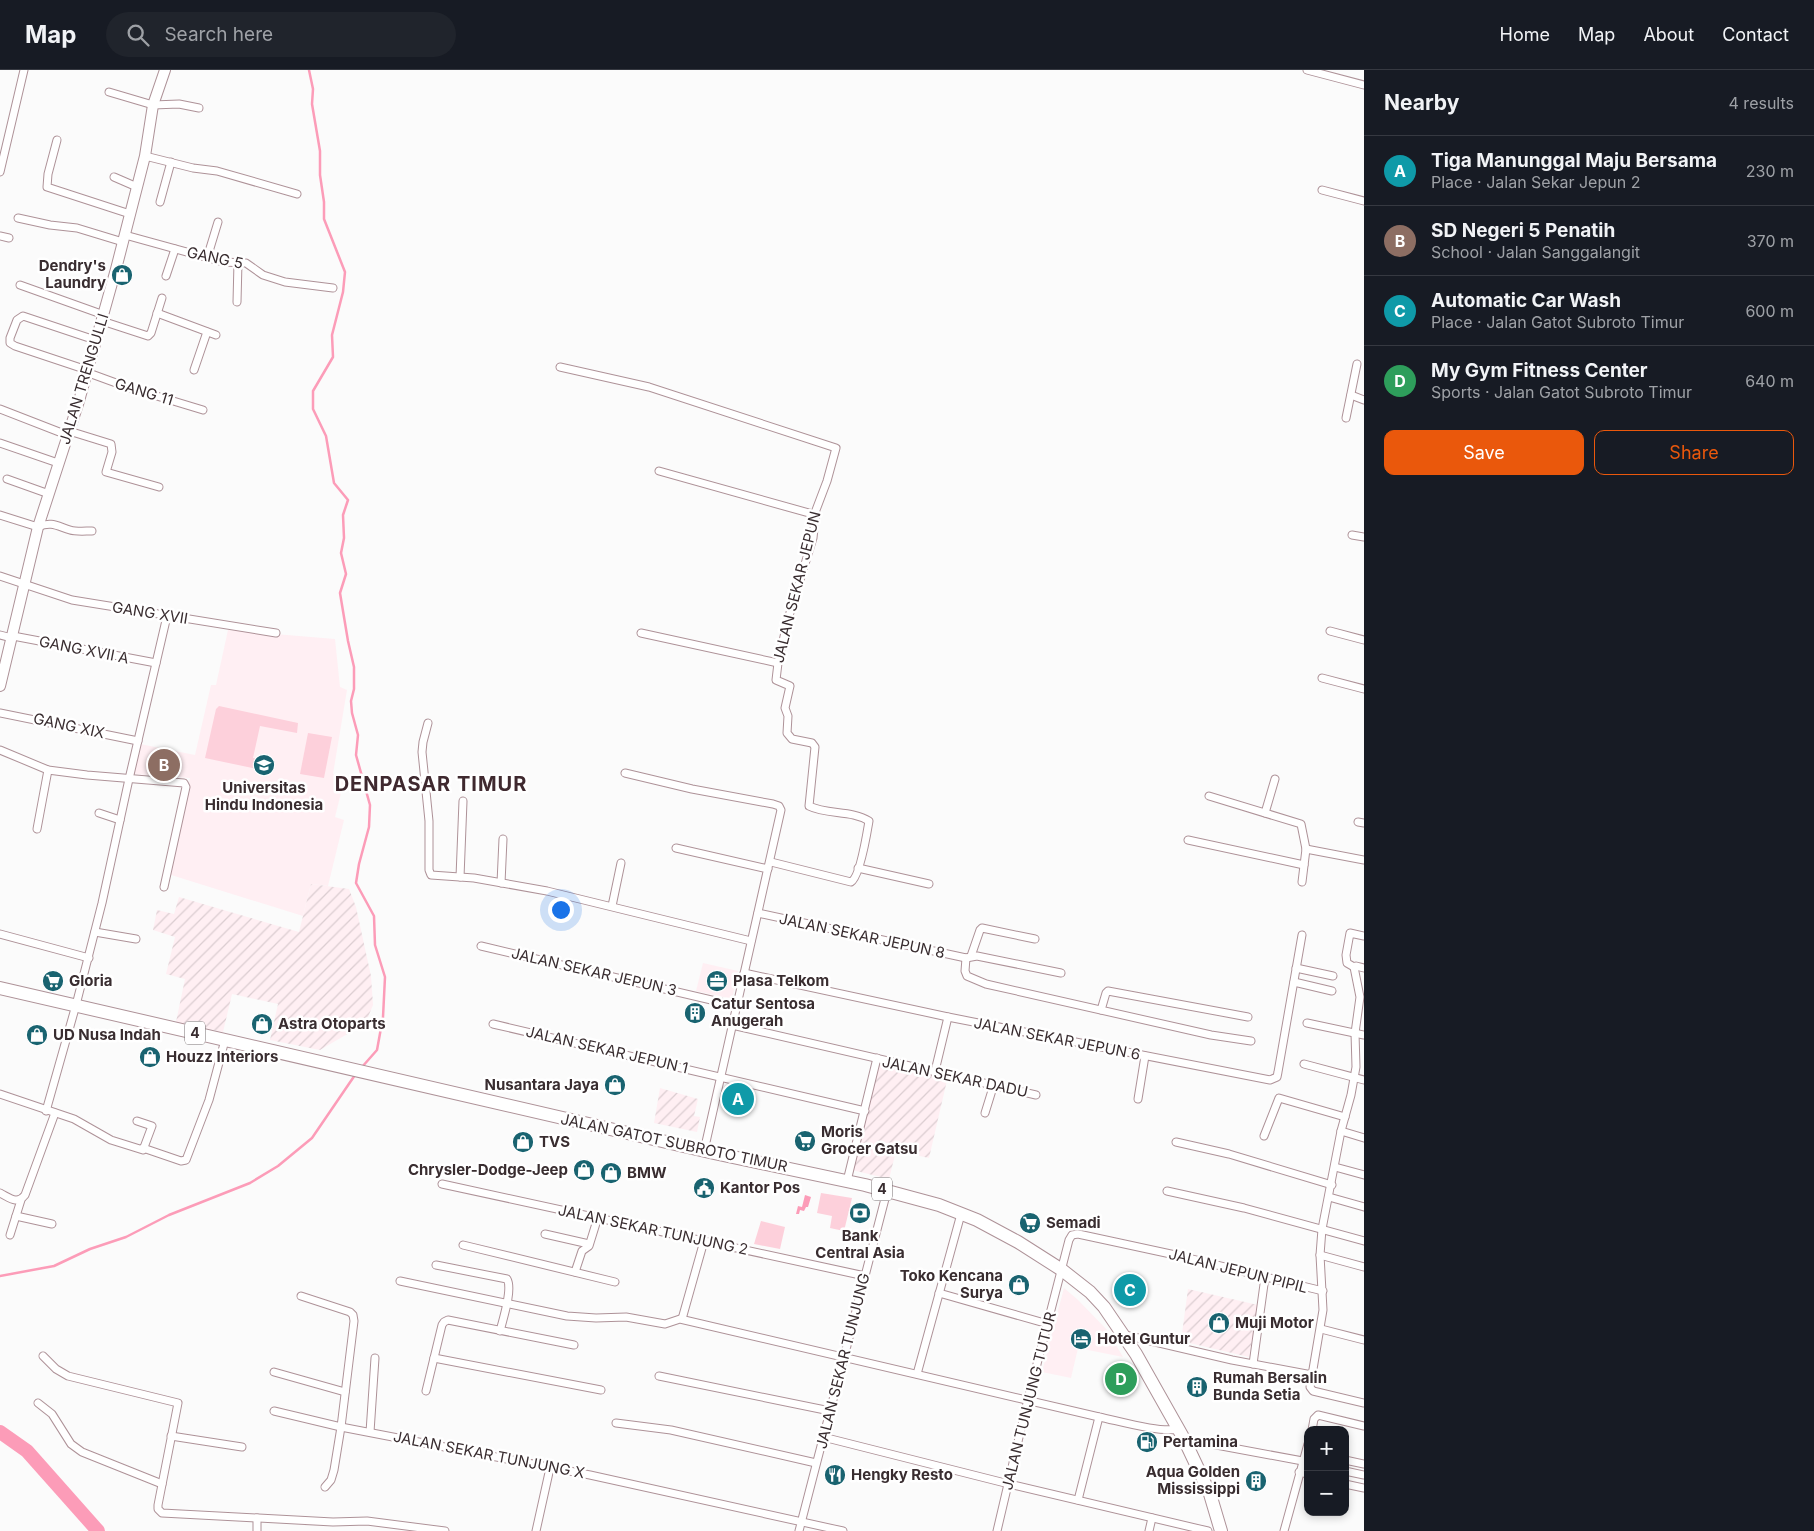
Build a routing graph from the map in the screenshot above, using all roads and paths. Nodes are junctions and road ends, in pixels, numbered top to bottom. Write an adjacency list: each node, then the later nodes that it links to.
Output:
1 (24, 70): 11 (street)
2 (165, 70): 6 (main road, JALAN TRENGULLI)
3 (1306, 70): 4 (street)
4 (1364, 85)
5 (109, 92): 6 (street)
6 (153, 105): 7 (street); 9 (main road, JALAN TRENGULLI)
7 (199, 108)
8 (57, 140): 18 (street)
9 (145, 156): 10 (street); 13 (main road, JALAN TRENGULLI)
10 (171, 162): 15 (street); 17 (street)
11 (0, 172)
12 (114, 178): 13 (street)
13 (137, 187): 18 (main road, JALAN TRENGULLI)
14 (1322, 190): 16 (street)
15 (296, 194)
16 (1364, 201)
17 (160, 202)
18 (130, 214): 23 (main road, JALAN TRENGULLI)
19 (18, 218): 23 (street, GANG 5)
20 (218, 222): 25 (street)
21 (0, 236): 22 (street)
22 (9, 238)
23 (124, 239): 24 (street, GANG 5); 33 (main road, JALAN TRENGULLI)
24 (175, 249): 25 (street, GANG 5); 27 (street)
25 (207, 258): 26 (street, GANG 5)
26 (238, 262): 29 (street, GANG 5); 31 (street)
27 (166, 276)
28 (20, 285): 33 (street)
29 (333, 288)
30 (162, 298): 32 (street)
31 (237, 302)
32 (157, 313): 33 (street); 34 (street)
33 (103, 318): 36 (main road, JALAN TRENGULLI)
34 (206, 332): 35 (street); 39 (street)
35 (216, 335)
36 (95, 340): 40 (main road, JALAN TRENGULLI); 40 (street, GANG 11)
37 (1357, 364): 41 (street)
38 (560, 367): 54 (street, JALAN SEKAR JEPUN)
39 (194, 370)
40 (87, 371): 44 (street, GANG 11); 46 (main road, JALAN TRENGULLI)
41 (1351, 395): 42 (street); 45 (street)
42 (1364, 400)
43 (0, 409): 46 (street)
44 (203, 410)
45 (1346, 418)
46 (68, 433): 48 (main road, JALAN TRENGULLI); 51 (street)
47 (0, 443): 48 (street)
48 (58, 463): 52 (main road, JALAN TRENGULLI)
49 (660, 471): 54 (street)
50 (7, 479): 52 (street)
51 (159, 487)
52 (49, 494): 55 (main road, JALAN TRENGULLI)
53 (0, 515): 55 (street)
54 (816, 515): 70 (street, JALAN SEKAR JEPUN)
55 (38, 527): 56 (street); 60 (main road, JALAN TRENGULLI)
56 (92, 531)
57 (1352, 535): 58 (street)
58 (1364, 537)
59 (0, 576): 60 (street, GANG XVII)
60 (25, 585): 61 (street, GANG XVII); 66 (main road, JALAN TRENGULLI)
61 (166, 616): 63 (street, GANG XVII); 69 (street)
62 (1330, 631): 67 (street)
63 (276, 633)
64 (641, 633): 70 (street)
65 (0, 635): 66 (street, GANG XVII A)
66 (12, 637): 68 (main road, JALAN TRENGULLI); 69 (street, GANG XVII A)
67 (1364, 640)
68 (3, 658): 72 (main road, JALAN TRENGULLI)
69 (156, 663): 76 (street)
70 (778, 663): 96 (street, JALAN SEKAR JEPUN)
71 (1322, 678): 73 (street)
72 (0, 686)
73 (1364, 689)
74 (0, 713): 76 (street, GANG XIX)
75 (428, 723): 97 (street)
76 (138, 741): 81 (street)
77 (0, 750): 78 (street)
78 (48, 770): 81 (street); 87 (street)
79 (625, 773): 94 (street)
80 (1275, 778): 84 (street)
81 (129, 779): 86 (street); 101 (street)
82 (1209, 796): 84 (street)
83 (463, 801): 97 (street)
84 (1265, 813): 91 (street)
85 (99, 814): 86 (street)
86 (120, 820): 104 (street)
87 (37, 829)
88 (503, 839): 99 (street)
89 (1188, 840): 95 (street)
90 (676, 848): 94 (street)
91 (1306, 848): 92 (street); 95 (street)
92 (1364, 860)
93 (621, 863): 102 (street)
94 (769, 865): 96 (street); 103 (street)
95 (1304, 865): 98 (street)
96 (858, 868): 100 (street)
97 (460, 877): 99 (street)
98 (1302, 882)
99 (501, 883): 102 (street)
100 (929, 884)
101 (164, 887)
102 (612, 906): 110 (street)
103 (758, 913): 110 (street); 112 (street, JALAN SEKAR JEPUN 8)
104 (95, 932): 108 (street); 113 (street)
105 (0, 934): 113 (street)
106 (1302, 935): 115 (street, JALAN SEKAR JEPUN 6)
107 (1364, 936): 114 (street, JALAN JEPUN PIPIL)
108 (136, 939)
109 (1035, 939): 112 (street)
110 (752, 941): 117 (street)
111 (481, 946): 124 (street, JALAN SEKAR JEPUN 3)
112 (969, 957): 118 (street, JALAN SEKAR JEPUN 8); 126 (street)
113 (89, 958): 125 (street)
114 (1354, 967): 116 (street); 123 (street, JALAN JEPUN PIPIL)
115 (1296, 968): 119 (street); 120 (street, JALAN SEKAR JEPUN 6)
116 (1364, 968)
117 (744, 972): 124 (street); 127 (street, JALAN SEKAR JEPUN 6)
118 (1061, 973)
119 (1332, 976)
120 (1294, 982): 122 (street); 136 (street, JALAN SEKAR JEPUN 6)
121 (0, 988): 125 (highway, JALAN GATOT SUBROTO TIMUR / 4)
122 (1332, 991)
123 (1362, 997): 132 (street, JALAN JEPUN PIPIL)
124 (737, 1006): 131 (street)
125 (76, 1007): 134 (highway, JALAN GATOT SUBROTO TIMUR / 4); 147 (street)
126 (1101, 1010): 128 (street); 135 (street)
127 (948, 1017): 136 (street, JALAN SEKAR JEPUN 6); 139 (street)
128 (1248, 1017)
129 (1307, 1023): 132 (street)
130 (493, 1024): 140 (street, JALAN SEKAR JEPUN 1)
131 (732, 1025): 137 (street); 140 (street)
132 (1355, 1033): 133 (street); 141 (street, JALAN JEPUN PIPIL)
133 (1364, 1035)
134 (225, 1040): 157 (street); 158 (highway, JALAN GATOT SUBROTO TIMUR / 4)
135 (1251, 1041)
136 (1145, 1056): 146 (street)
137 (877, 1058): 139 (street, JALAN SEKAR DADU); 148 (street, JALAN SEKAR DADU)
138 (1304, 1064): 141 (street)
139 (935, 1071): 143 (street, JALAN SEKAR DADU)
140 (721, 1076): 148 (street, JALAN SEKAR JEPUN 1); 158 (street)
141 (1355, 1077): 142 (street); 151 (street, JALAN JEPUN PIPIL)
142 (1364, 1080)
143 (994, 1084): 145 (street, JALAN SEKAR DADU); 150 (street)
144 (0, 1094): 147 (street)
145 (1036, 1095)
146 (1138, 1099)
147 (46, 1110): 149 (street)
148 (864, 1111): 161 (street, JALAN SEKAR DADU)
149 (55, 1113): 157 (street); 168 (street)
150 (985, 1113)
151 (1344, 1117): 153 (street, JALAN JEPUN PIPIL); 154 (street)
152 (137, 1121): 157 (street)
153 (1341, 1131): 155 (street); 159 (street, JALAN JEPUN PIPIL)
154 (1264, 1136)
155 (1364, 1138)
156 (1176, 1142): 163 (street)
157 (144, 1148)
158 (704, 1151): 161 (highway, JALAN GATOT SUBROTO TIMUR / 4)
159 (1335, 1167): 160 (street); 163 (street, JALAN JEPUN PIPIL)
160 (1364, 1175)
161 (847, 1181): 164 (highway, JALAN GATOT SUBROTO TIMUR / 4)
162 (442, 1184): 172 (street, JALAN SEKAR TUNJUNG 2)
163 (1332, 1185): 167 (street, JALAN JEPUN PIPIL)
164 (887, 1190): 170 (highway, JALAN GATOT SUBROTO TIMUR / 4); 186 (street, JALAN SEKAR TUNJUNG)
165 (1167, 1191): 174 (street)
166 (0, 1193): 168 (street)
167 (1329, 1197): 169 (street); 174 (street, JALAN JEPUN PIPIL)
168 (21, 1200): 171 (street)
169 (1364, 1207)
170 (962, 1214): 184 (highway, JALAN GATOT SUBROTO TIMUR / 4); 191 (street)
171 (16, 1216): 173 (street); 176 (street)
172 (598, 1217): 177 (street, JALAN SEKAR TUNJUNG 2); 180 (street)
173 (52, 1224)
174 (1322, 1229): 178 (street); 181 (street, JALAN JEPUN PIPIL)
175 (545, 1234): 180 (street)
176 (10, 1235)
177 (704, 1241): 186 (street, JALAN SEKAR TUNJUNG 2); 194 (street)
178 (1364, 1241)
179 (463, 1244): 185 (street)
180 (589, 1244): 185 (street)
181 (1320, 1255): 183 (street); 190 (street, JALAN JEPUN PIPIL)
182 (436, 1265): 193 (street)
183 (1364, 1266)
184 (1062, 1270): 187 (street, JALAN JEPUN PIPIL); 195 (street, JALAN TUNJUNG TUTUR); 198 (highway, JALAN GATOT SUBROTO TIMUR / 4)
185 (574, 1272): 189 (street)
186 (865, 1276): 202 (street, JALAN SEKAR TUNJUNG)
187 (1265, 1277): 190 (street, JALAN JEPUN PIPIL); 205 (street)
188 (400, 1281): 193 (street)
189 (615, 1282)
190 (1323, 1291): 196 (street)
191 (939, 1293): 195 (street); 207 (street)
192 (301, 1296): 212 (street)
193 (506, 1304): 194 (street); 197 (street)
194 (682, 1319): 202 (street)
195 (1048, 1324): 213 (street, JALAN TUNJUNG TUTUR)
196 (1321, 1329): 199 (street); 208 (street)
197 (500, 1330): 200 (street); 204 (street)
198 (1124, 1335): 205 (street); 224 (highway, JALAN GATOT SUBROTO TIMUR / 4)
199 (1364, 1340)
200 (574, 1345)
201 (43, 1356): 225 (street)
202 (844, 1356): 207 (street); 217 (street, JALAN SEKAR TUNJUNG)
203 (375, 1358): 223 (street)
204 (434, 1358): 210 (street); 211 (street)
205 (1253, 1364): 208 (street)
206 (274, 1372): 212 (street)
207 (917, 1374): 213 (street)
208 (1312, 1375): 215 (street)
209 (659, 1376): 217 (street)
210 (601, 1390)
211 (426, 1391)
212 (345, 1392): 222 (street)
213 (1028, 1399): 218 (street); 239 (street, JALAN TUNJUNG TUTUR)
214 (38, 1402): 238 (street)
215 (1364, 1403)
216 (274, 1411): 222 (street, JALAN SEKAR TUNJUNG X)
217 (830, 1411): 226 (street, JALAN SEKAR TUNJUNG)
218 (1099, 1417): 224 (street); 243 (street)
219 (616, 1422): 230 (street)
220 (1313, 1426): 221 (street)
221 (1364, 1426)
222 (341, 1427): 223 (street, JALAN SEKAR TUNJUNG X); 241 (street)
223 (370, 1432): 233 (street, JALAN SEKAR TUNJUNG X)
224 (1181, 1434): 229 (street); 255 (highway, JALAN GATOT SUBROTO TIMUR / 4)
225 (171, 1436): 227 (street); 238 (street)
226 (823, 1437): 230 (street, JALAN SEKAR TUNJUNG); 239 (street)
227 (242, 1447)
228 (1349, 1461): 232 (street)
229 (1304, 1462)
230 (816, 1464): 246 (street, JALAN SEKAR TUNJUNG)
231 (1304, 1464): 234 (street)
232 (1364, 1464)
233 (550, 1468): 246 (street, JALAN SEKAR TUNJUNG X); 249 (street)
234 (1299, 1472): 236 (street); 256 (street)
235 (1349, 1472): 237 (street)
236 (1304, 1473)
237 (1364, 1475)
238 (162, 1484): 244 (street)
239 (1009, 1484): 243 (street); 252 (street, JALAN TUNJUNG TUTUR)
240 (1349, 1485): 242 (street)
241 (325, 1487)
242 (1364, 1488)
243 (1078, 1500): 245 (street)
244 (257, 1518): 247 (street); 248 (street)
245 (1152, 1518): 253 (street); 254 (street)
246 (801, 1521): 250 (street, JALAN SEKAR TUNJUNG); 251 (street, JALAN SEKAR TUNJUNG X)
247 (257, 1531)
248 (445, 1531)
249 (536, 1531)
250 (799, 1531)
251 (844, 1531)
252 (997, 1531)
253 (1149, 1531)
254 (1208, 1531)
255 (1221, 1531)
256 (1284, 1531)

